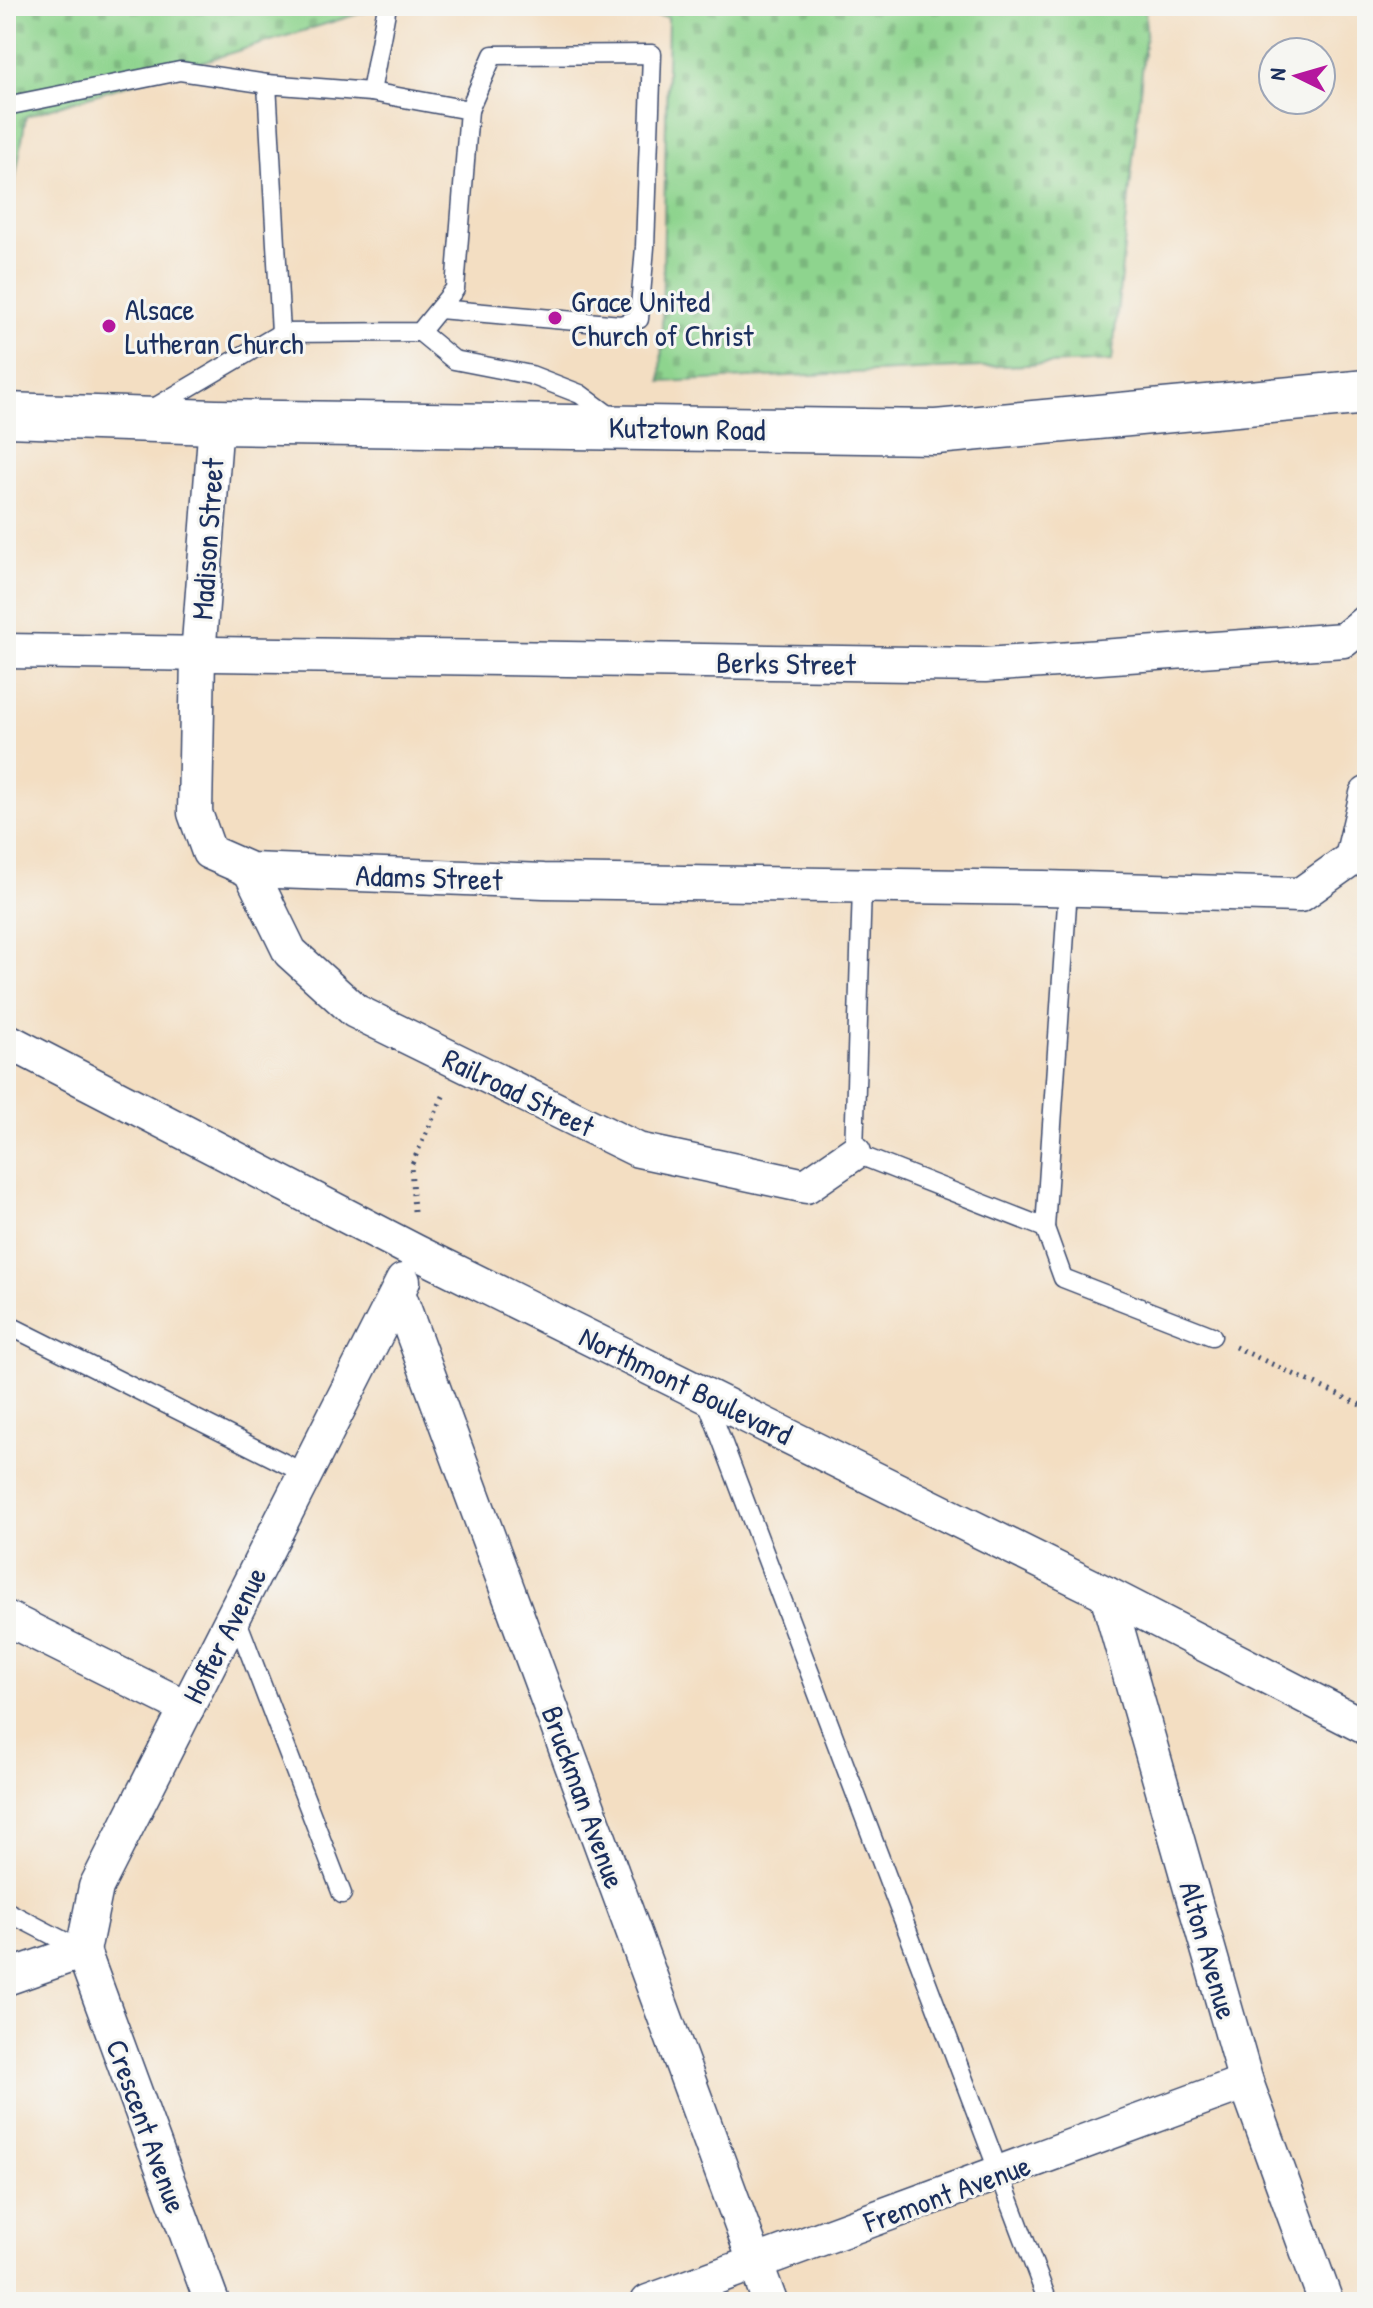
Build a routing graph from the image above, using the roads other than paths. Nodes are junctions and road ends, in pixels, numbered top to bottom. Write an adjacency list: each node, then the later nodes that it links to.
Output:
1 (387, 6): 3 (lane)
2 (267, 84): 3 (lane); 4 (lane); 8 (lane)
3 (371, 92): 5 (lane)
4 (6, 106)
5 (469, 110): 6 (lane); 6 (lane)
6 (439, 309): 7 (lane)
7 (420, 332): 8 (lane); 13 (lane)
8 (281, 333): 11 (lane)
9 (1367, 392): 13 (main road, Kutztown Road)
10 (6, 415): 11 (main road, Kutztown Road)
11 (135, 419): 12 (main road, Kutztown Road)
12 (216, 422): 13 (main road, Kutztown Road); 16 (street, Madison Street)
13 (626, 427)
14 (1367, 621): 16 (street, Berks Street)
15 (6, 651): 16 (street)
16 (198, 656): 18 (street, Adams Street)
17 (1367, 794): 20 (street, Adams Street)
18 (250, 870): 19 (street, Adams Street); 22 (street, Railroad Street)
19 (862, 886): 20 (street, Adams Street); 22 (lane)
20 (1056, 888): 23 (lane)
21 (6, 1040): 24 (street, Northmont Boulevard)
22 (854, 1153): 23 (lane)
23 (1045, 1228): 27 (lane)
24 (416, 1252): 25 (street, Hoffer Avenue); 28 (street, Northmont Boulevard)
25 (398, 1293): 29 (street, Hoffer Avenue); 41 (street, Bruckman Avenue)
26 (6, 1324): 29 (lane)
27 (1212, 1336)
28 (704, 1394): 30 (street, Northmont Boulevard); 40 (lane)
29 (306, 1474): 31 (street, Hoffer Avenue)
30 (1107, 1594): 34 (street, Northmont Boulevard); 39 (street, Alton Avenue)
31 (235, 1615): 33 (street, Hoffer Avenue); 35 (lane)
32 (6, 1618): 33 (street)
33 (187, 1708): 37 (street, Hoffer Avenue)
34 (1367, 1728)
35 (342, 1894)
36 (6, 1911): 37 (lane)
37 (83, 1951): 38 (street); 42 (street, Crescent Avenue)
38 (6, 1978)
39 (1246, 2082): 40 (street, Fremont Avenue); 46 (street, Alton Avenue)
40 (1001, 2174): 41 (street, Fremont Avenue); 45 (lane)
41 (756, 2263): 43 (street, Fremont Avenue); 44 (street, Bruckman Avenue)
42 (212, 2302)
43 (648, 2302)
44 (770, 2302)
45 (1048, 2302)
46 (1326, 2302)

